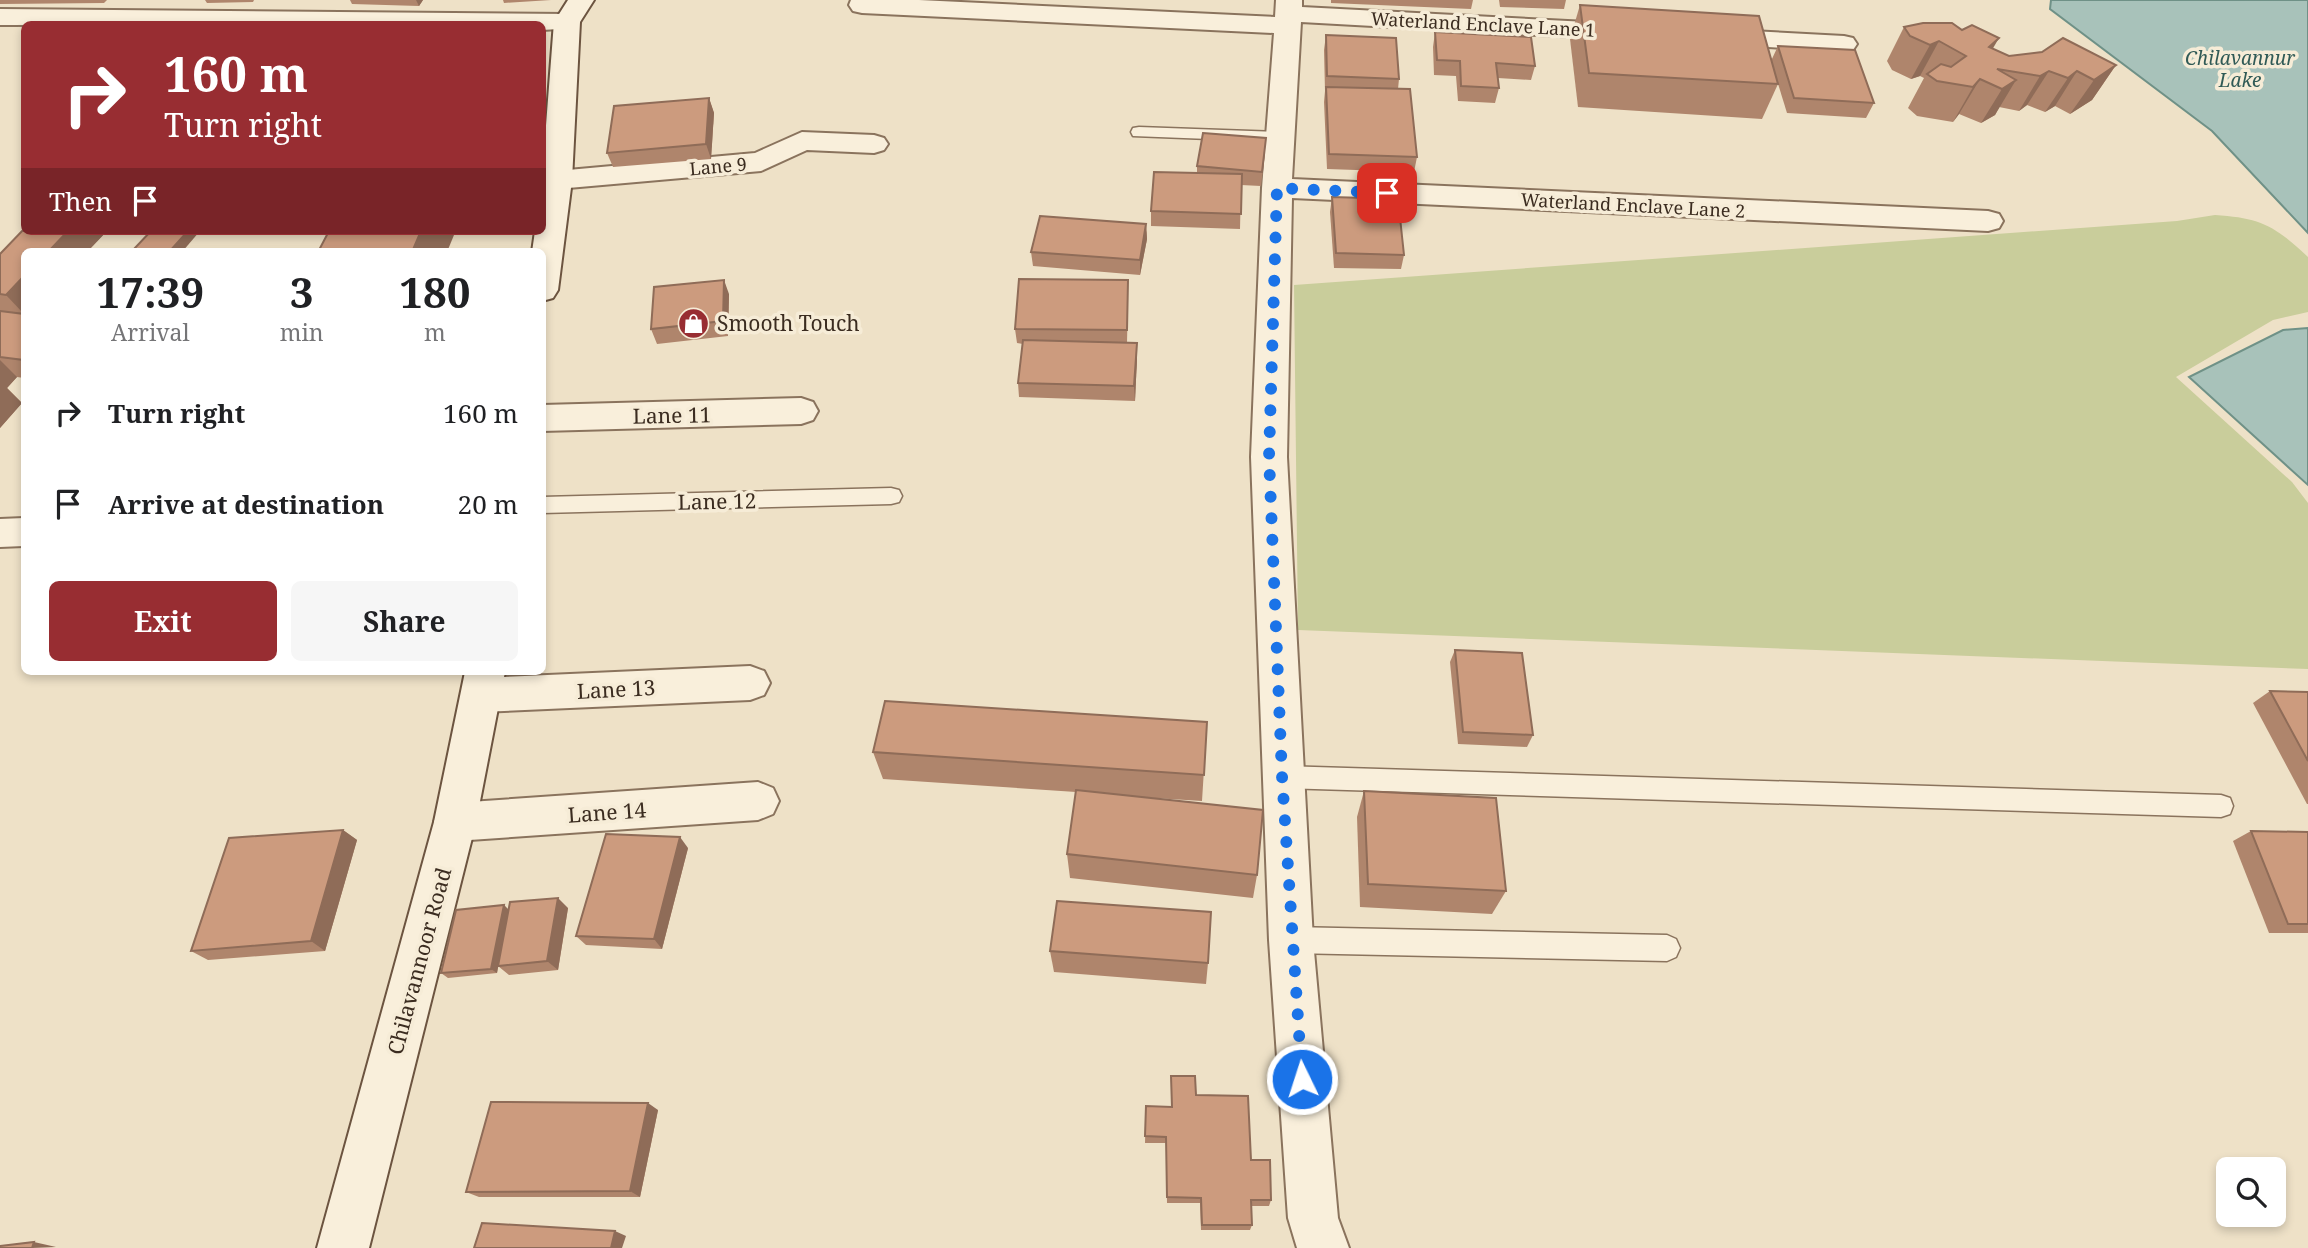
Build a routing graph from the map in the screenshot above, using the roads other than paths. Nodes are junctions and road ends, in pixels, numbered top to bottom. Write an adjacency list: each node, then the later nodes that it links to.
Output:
1 (864, 0): 2 (street, Waterland Enclave Lane 1)
2 (1070, 8): 4 (street, Waterland Enclave Lane 1)
3 (574, 11): 5 (street); 13 (street)
4 (1289, 13): 6 (street, Waterland Enclave Lane 1); 10 (street)
5 (0, 17)
6 (1650, 33)
7 (1692, 36): 8 (street)
8 (1844, 44)
9 (1139, 132): 10 (lane)
10 (1282, 141): 11 (lane); 14 (street)
11 (1191, 143)
12 (874, 145): 13 (street, Lane 9)
13 (557, 180): 15 (street)
14 (1277, 188): 16 (street, Waterland Enclave Lane 2); 26 (street)
15 (548, 211): 17 (street)
16 (1988, 221)
17 (545, 248)
18 (801, 411): 19 (street, Lane 11)
19 (546, 418)
20 (891, 496): 21 (lane, Lane 12)
21 (546, 505)
22 (21, 532): 23 (street)
23 (0, 533)
24 (750, 683): 25 (street, Lane 13)
25 (483, 684): 29 (street, Chilavannoor Road)
26 (1282, 776): 28 (lane); 30 (street)
27 (758, 801): 29 (street, Lane 14)
28 (2221, 806)
29 (455, 822): 32 (street, Chilavannoor Road)
30 (1292, 940): 31 (lane); 33 (street)
31 (1667, 948)
32 (343, 1248)
33 (1323, 1248)

